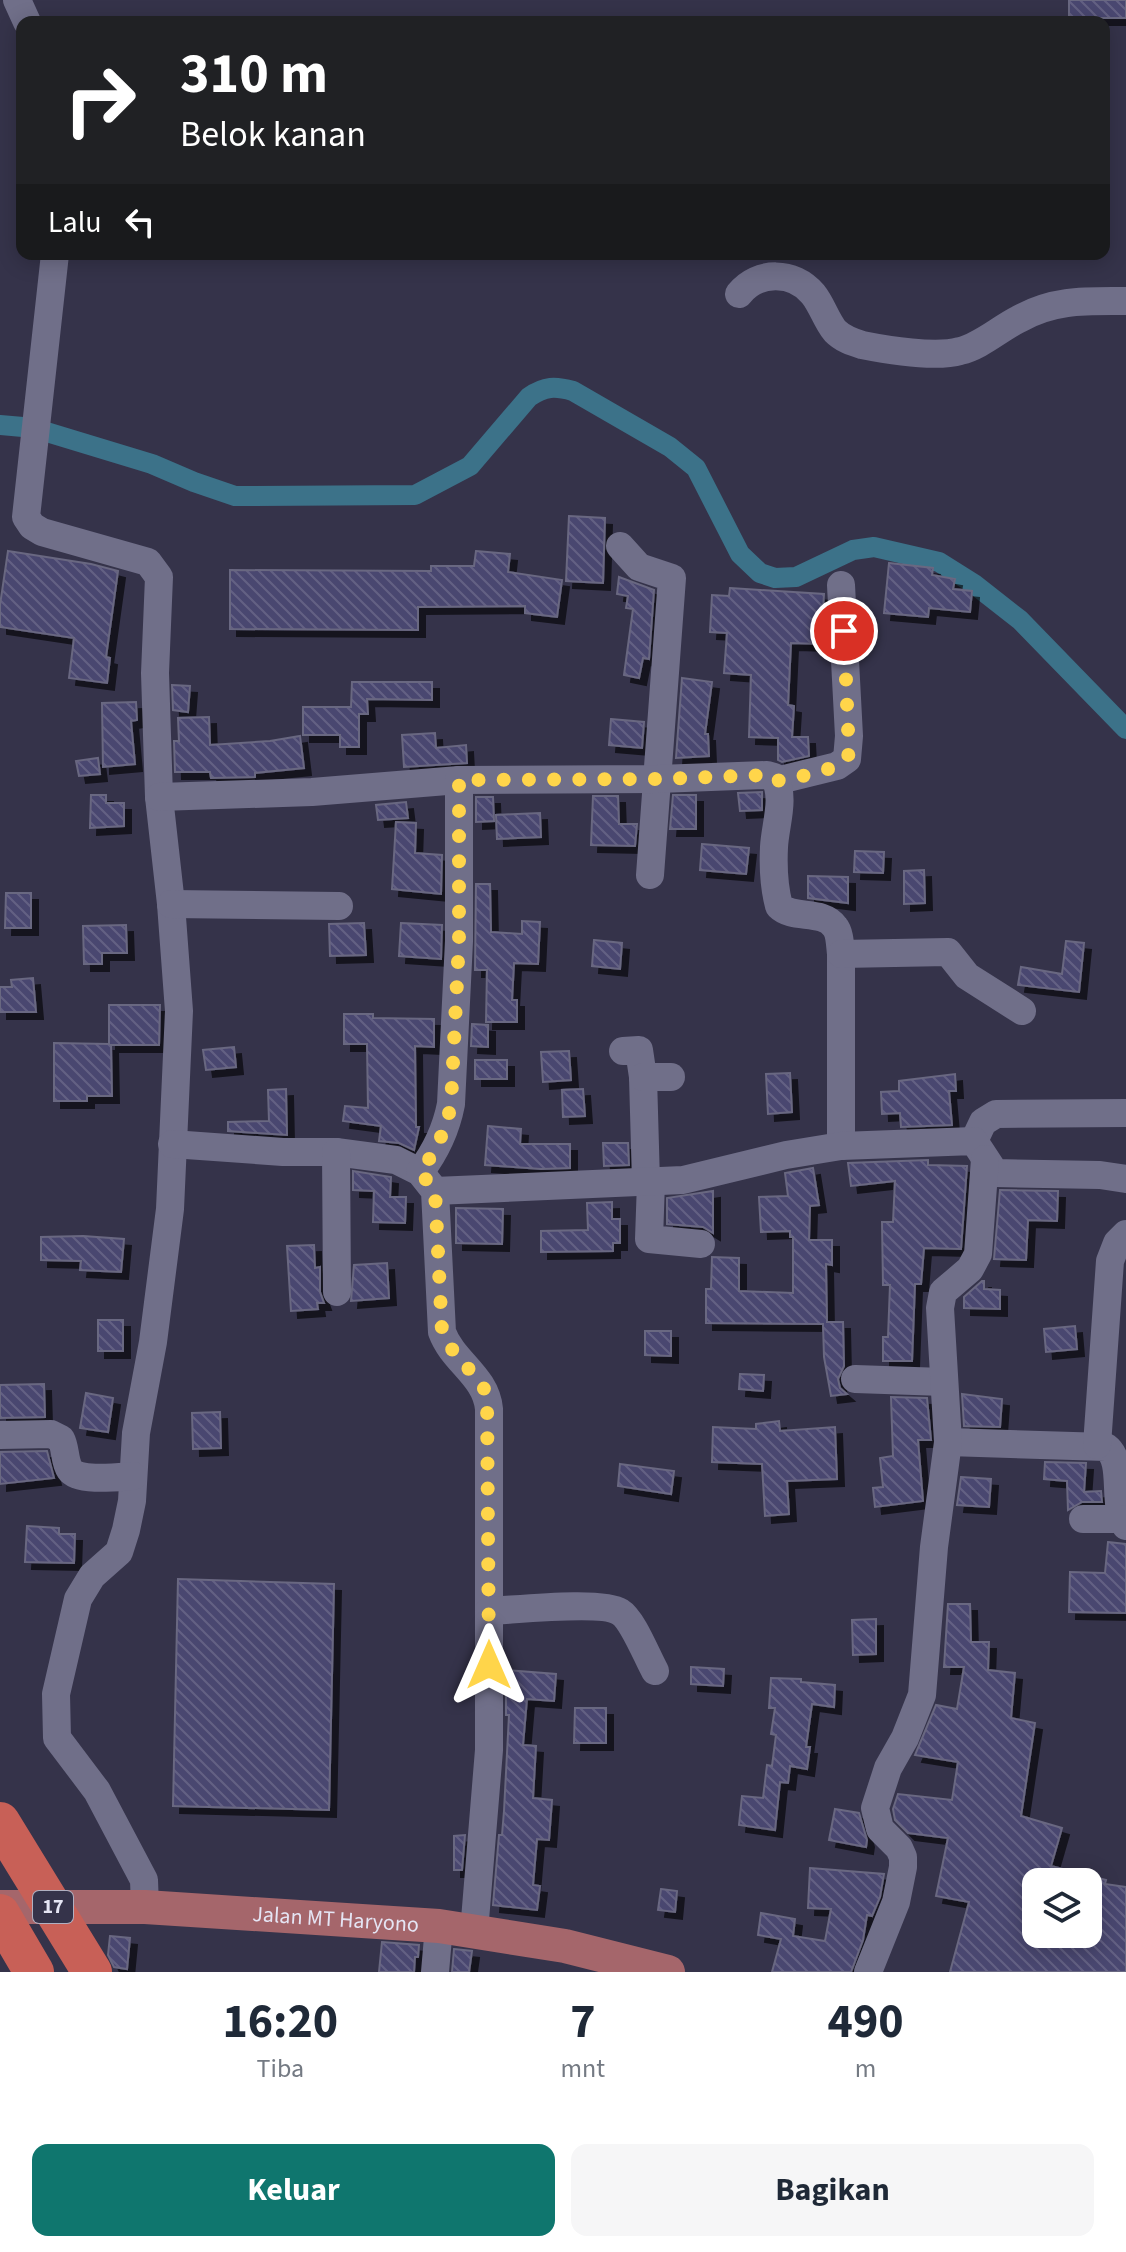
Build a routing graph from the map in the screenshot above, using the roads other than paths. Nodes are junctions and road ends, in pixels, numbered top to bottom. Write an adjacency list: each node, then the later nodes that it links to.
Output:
1 (54, 260): 9 (street)
2 (739, 294): 3 (street)
3 (1126, 301)
4 (620, 546): 6 (street)
5 (841, 585): 8 (street)
6 (658, 779): 7 (street); 8 (street); 10 (street)
7 (459, 780): 9 (street); 22 (street)
8 (776, 781): 13 (street)
9 (159, 797): 11 (street)
10 (650, 875)
11 (171, 904): 12 (street); 17 (street)
12 (339, 906)
13 (841, 954): 14 (street); 18 (street)
14 (1022, 1011)
15 (623, 1051): 23 (street)
16 (1126, 1113): 19 (street)
17 (172, 1144): 20 (street); 32 (street)
18 (841, 1146): 19 (street); 23 (street)
19 (980, 1150): 21 (street); 28 (street)
20 (336, 1152): 22 (street); 26 (street)
21 (1126, 1179)
22 (428, 1182): 23 (street); 35 (street)
23 (648, 1182): 25 (street)
24 (1126, 1234): 31 (street)
25 (701, 1244)
26 (337, 1292)
27 (855, 1379): 28 (street)
28 (944, 1382): 30 (street)
29 (0, 1435): 32 (street)
30 (948, 1442): 31 (street); 47 (street)
31 (1097, 1445): 34 (street)
32 (133, 1476): 39 (street)
33 (1083, 1519): 34 (street)
34 (1124, 1522)
35 (489, 1611): 36 (street); 42 (street)
36 (655, 1671)
37 (6, 1832): 44 (highway, 17)
38 (0, 1907): 39 (main road, Jalan MT Haryono)
39 (145, 1907): 41 (main road, Jalan MT Haryono)
40 (0, 1914): 43 (highway, 17)
41 (439, 1926): 42 (main road, Jalan MT Haryono); 45 (street)
42 (474, 1932): 46 (main road, Jalan MT Haryono)
43 (34, 1972)
44 (92, 1972)
45 (435, 1972)
46 (668, 1972)
47 (868, 1972)

